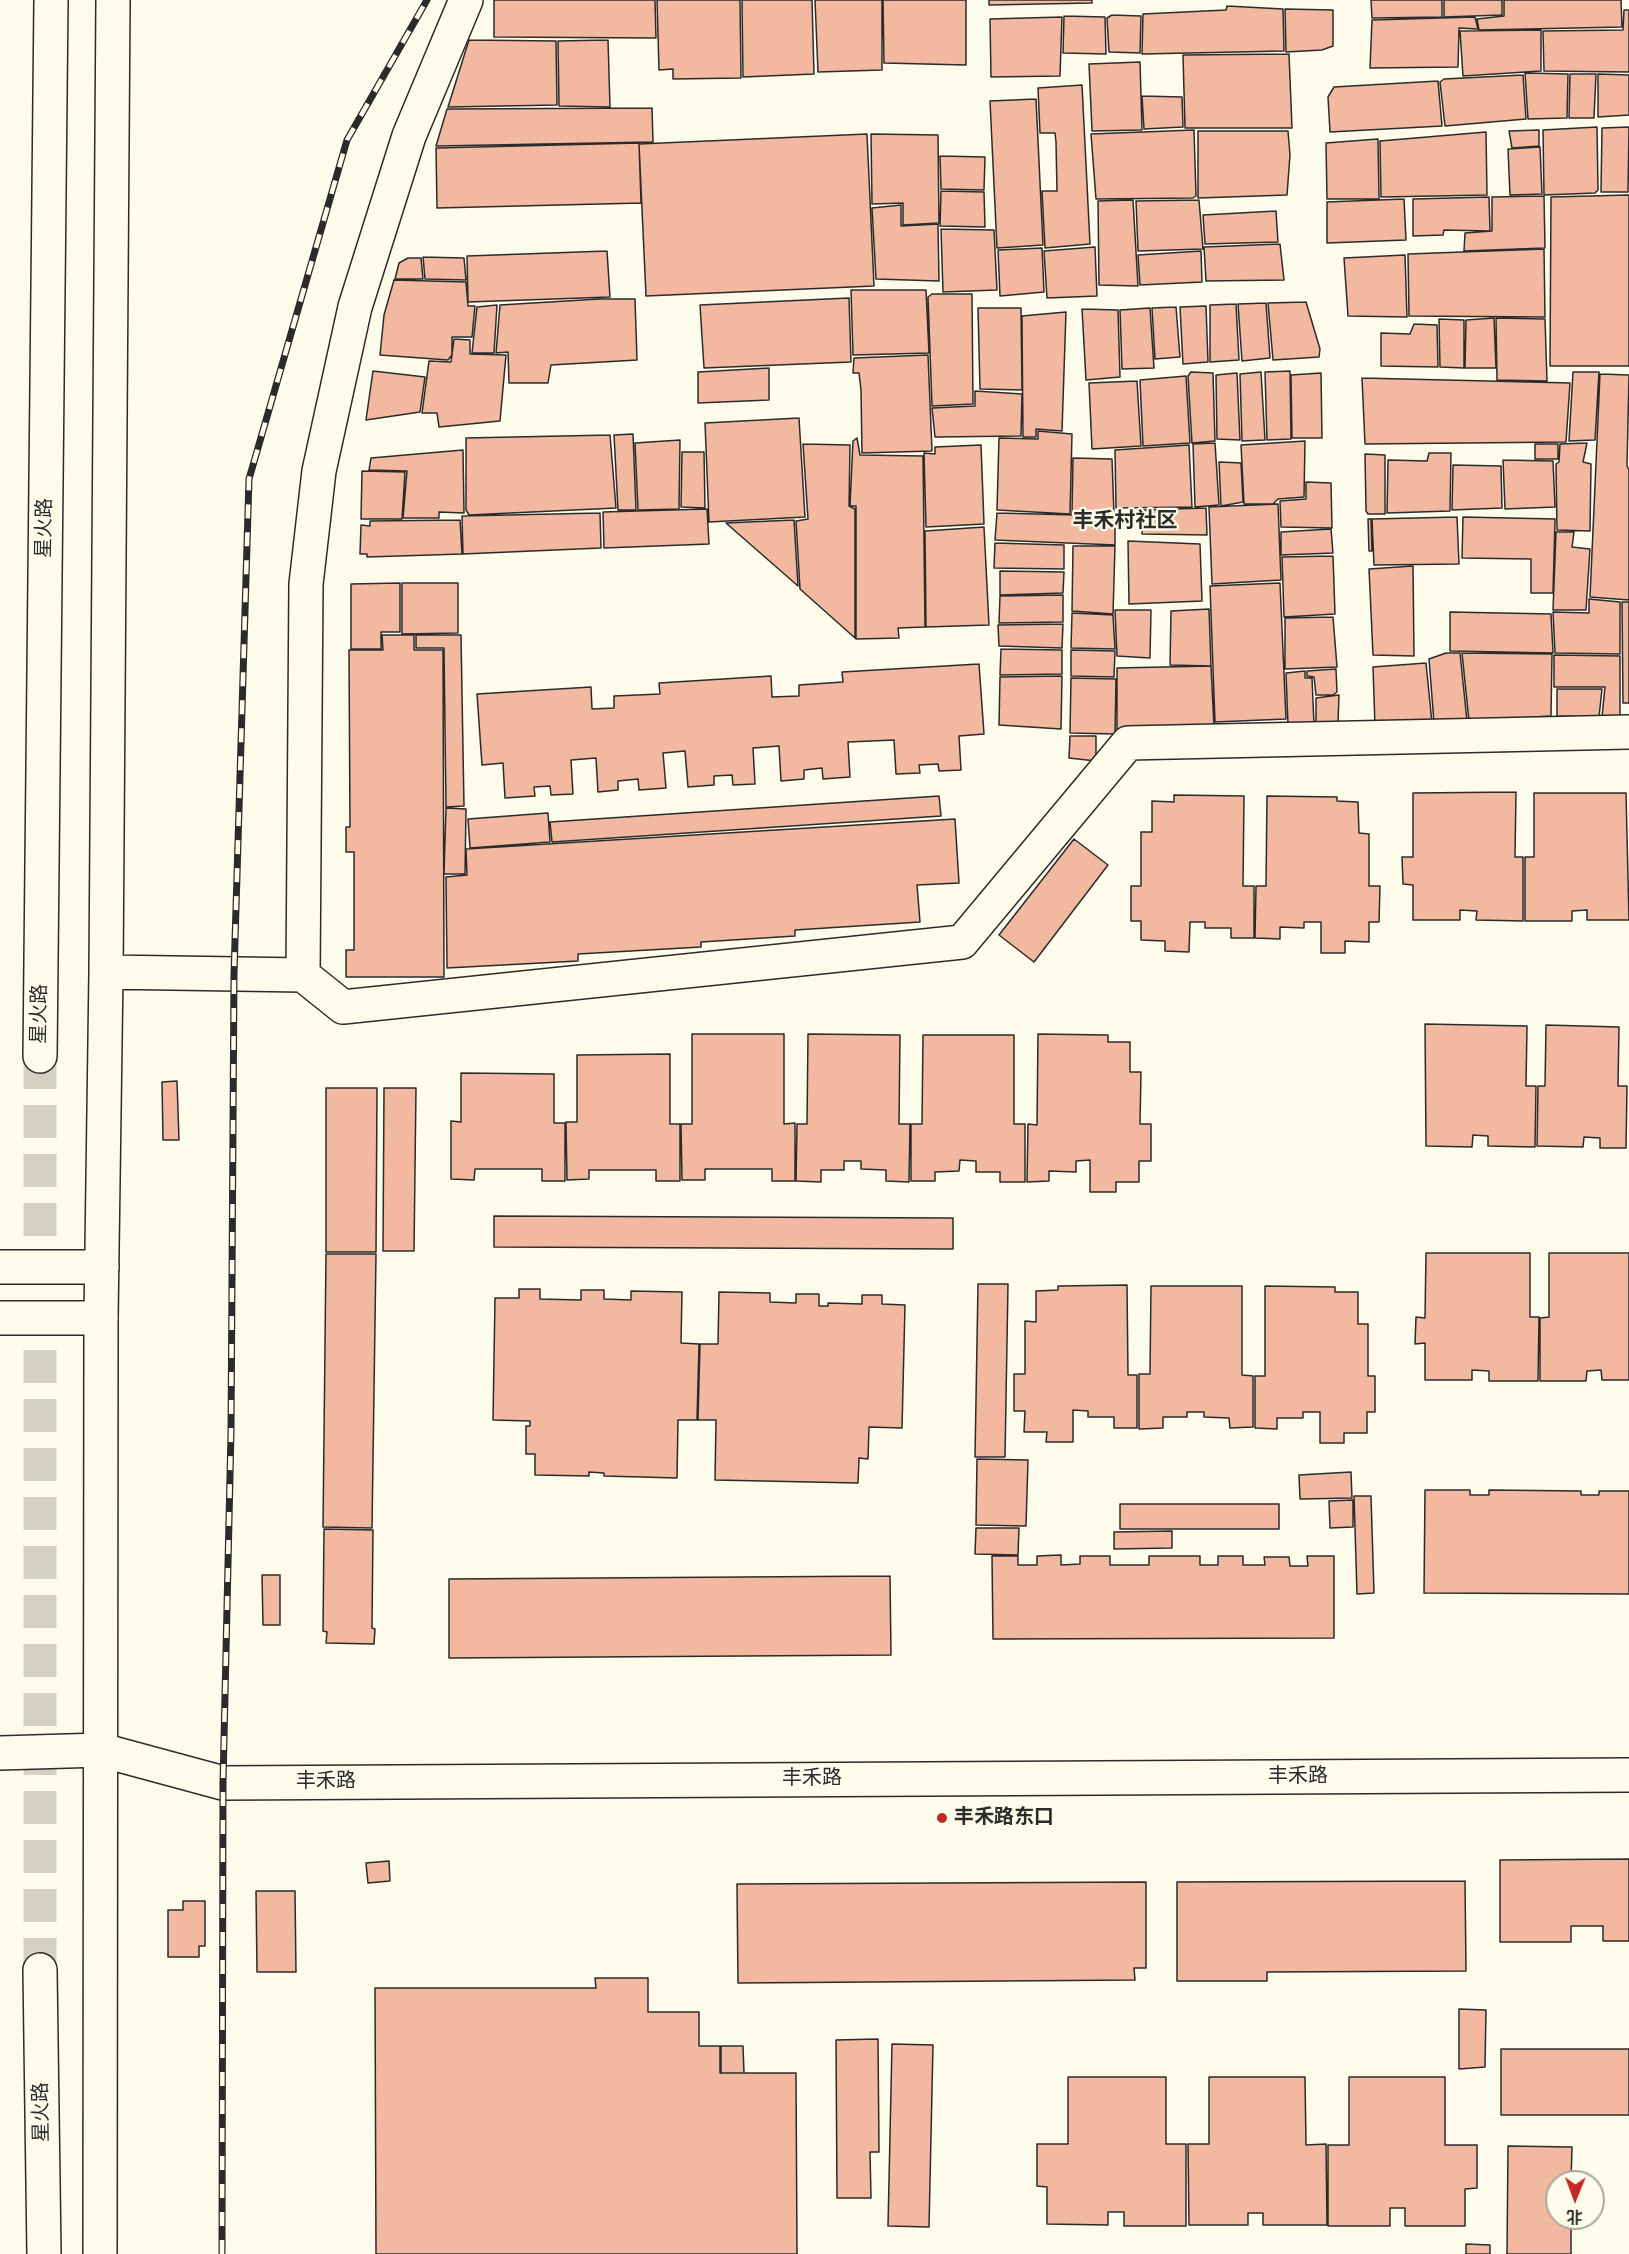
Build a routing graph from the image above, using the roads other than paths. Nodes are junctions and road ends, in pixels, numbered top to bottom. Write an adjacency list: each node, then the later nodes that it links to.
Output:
1 (51, 0): 7 (street, 星火路)
2 (113, 0): 5 (street)
3 (466, 0): 6 (street)
4 (1629, 732): 6 (street)
5 (106, 972): 6 (street); 9 (street)
6 (303, 975)
7 (40, 1056)
8 (0, 1267): 9 (street)
9 (102, 1268): 11 (street)
10 (0, 1318): 11 (street)
11 (101, 1318): 12 (street)
12 (101, 1750): 13 (street, 丰禾路); 14 (street, 丰禾路); 17 (street)
13 (0, 1753)
14 (1629, 1775)
15 (40, 1970): 16 (street, 星火路)
16 (44, 2254)
17 (100, 2254)

